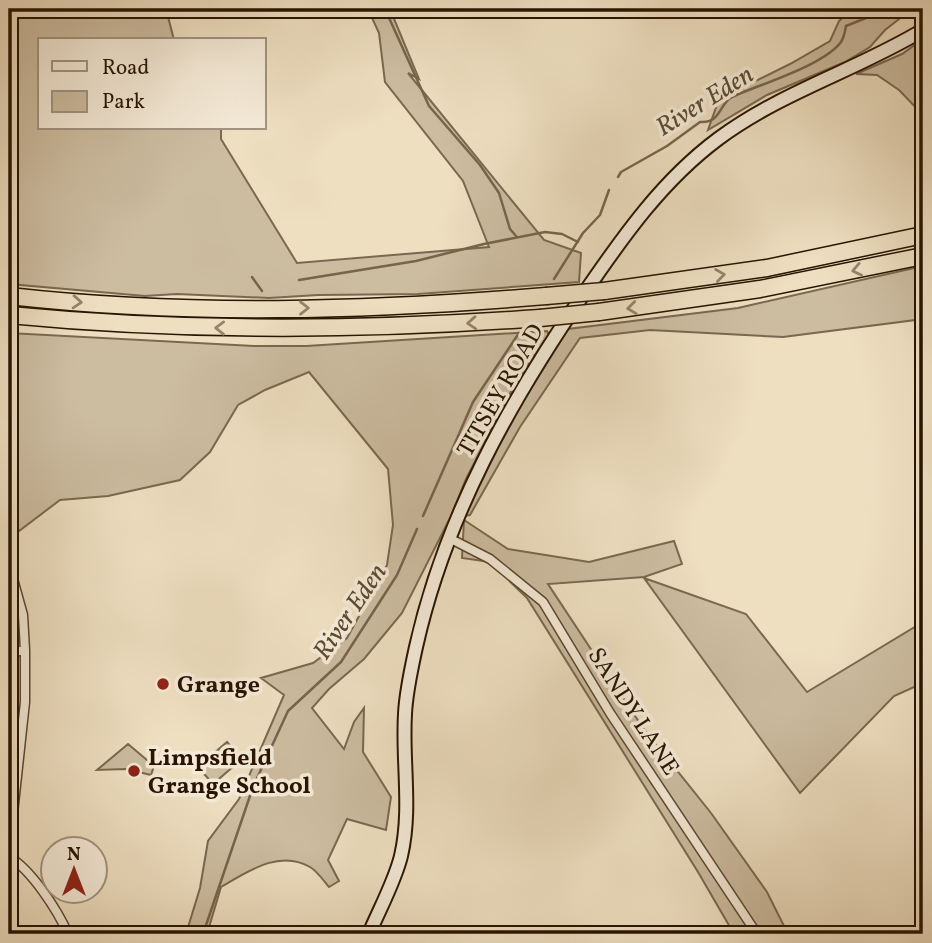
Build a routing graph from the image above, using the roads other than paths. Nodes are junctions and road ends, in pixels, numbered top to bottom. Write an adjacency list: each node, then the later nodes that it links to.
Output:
1 (923, 30): 6 (main road, TITSEY ROAD)
2 (923, 235): 4 (highway, one-way to 2, bridge)
3 (923, 256): 5 (highway, one-way to 5, bridge)
4 (9, 296)
5 (9, 316)
6 (449, 538): 13 (main road, TITSEY ROAD); 14 (street, SANDY LANE)
7 (10, 568): 8 (street)
8 (25, 650): 9 (street); 10 (street)
9 (9, 653)
10 (9, 850)
11 (9, 857): 12 (street)
12 (68, 934)
13 (369, 934)
14 (757, 934)

